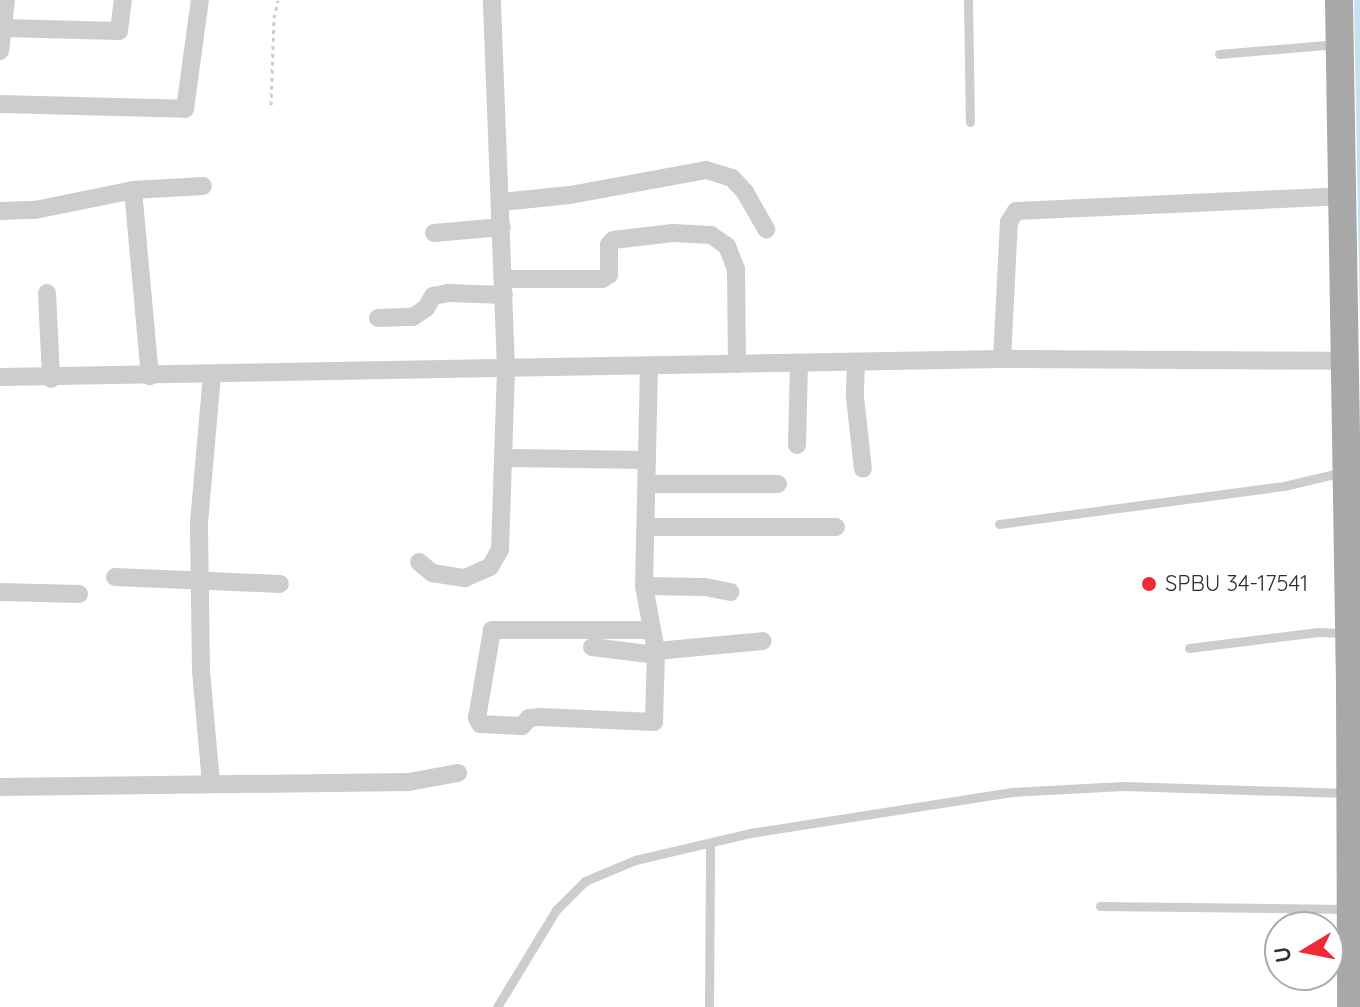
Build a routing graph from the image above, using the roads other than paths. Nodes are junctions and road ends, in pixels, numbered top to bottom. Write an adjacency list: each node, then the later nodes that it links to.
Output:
1 (6, 0): 7 (street)
2 (123, 0): 7 (street)
3 (200, 0): 11 (street)
4 (492, 0): 16 (street)
5 (968, 0): 12 (lane)
6 (1339, 0): 8 (main road)
7 (3, 28): 9 (street)
8 (1341, 44): 10 (lane); 15 (main road)
9 (0, 51)
10 (1219, 54)
11 (0, 104)
12 (970, 122)
13 (203, 186): 14 (street)
14 (133, 190): 17 (street); 32 (street)
15 (1341, 196): 24 (street); 25 (main road)
16 (502, 202): 18 (street); 19 (street)
17 (0, 211)
18 (502, 227): 20 (street); 21 (street)
19 (766, 229)
20 (434, 233)
21 (503, 287): 23 (street); 28 (street); 30 (street)
22 (47, 293): 34 (street)
23 (378, 318)
24 (1002, 359): 25 (street); 26 (street)
25 (1343, 361): 39 (main road)
26 (856, 362): 27 (street); 38 (street)
27 (799, 363): 28 (street); 35 (street)
28 (737, 364): 29 (street)
29 (649, 366): 30 (street); 37 (street)
30 (506, 369): 31 (street); 36 (street)
31 (212, 375): 32 (street); 47 (street)
32 (150, 376): 34 (street)
33 (0, 377): 34 (street)
34 (51, 379)
35 (797, 445)
36 (503, 458): 37 (street); 45 (street)
37 (647, 460): 40 (street)
38 (863, 469)
39 (1346, 472): 42 (lane); 54 (main road)
40 (647, 484): 41 (street); 43 (street)
41 (778, 484)
42 (999, 524)
43 (646, 527): 44 (street); 49 (street)
44 (836, 527)
45 (419, 562)
46 (115, 577): 47 (street)
47 (200, 581): 48 (street); 60 (street)
48 (280, 584)
49 (644, 586): 51 (street); 53 (street)
50 (0, 592): 52 (street)
51 (731, 592)
52 (79, 594)
53 (652, 630): 58 (street); 58 (street)
54 (1349, 633): 57 (lane); 62 (main road)
55 (763, 641): 58 (street)
56 (592, 647): 58 (street)
57 (1189, 648)
58 (656, 653)
59 (458, 773): 60 (street)
60 (211, 783): 61 (street)
61 (0, 787)
62 (1351, 793): 63 (lane); 65 (main road)
63 (710, 844): 66 (lane); 67 (lane)
64 (1100, 906): 65 (lane)
65 (1350, 909): 68 (main road)
66 (497, 1007)
67 (709, 1007)
68 (1351, 1007)

